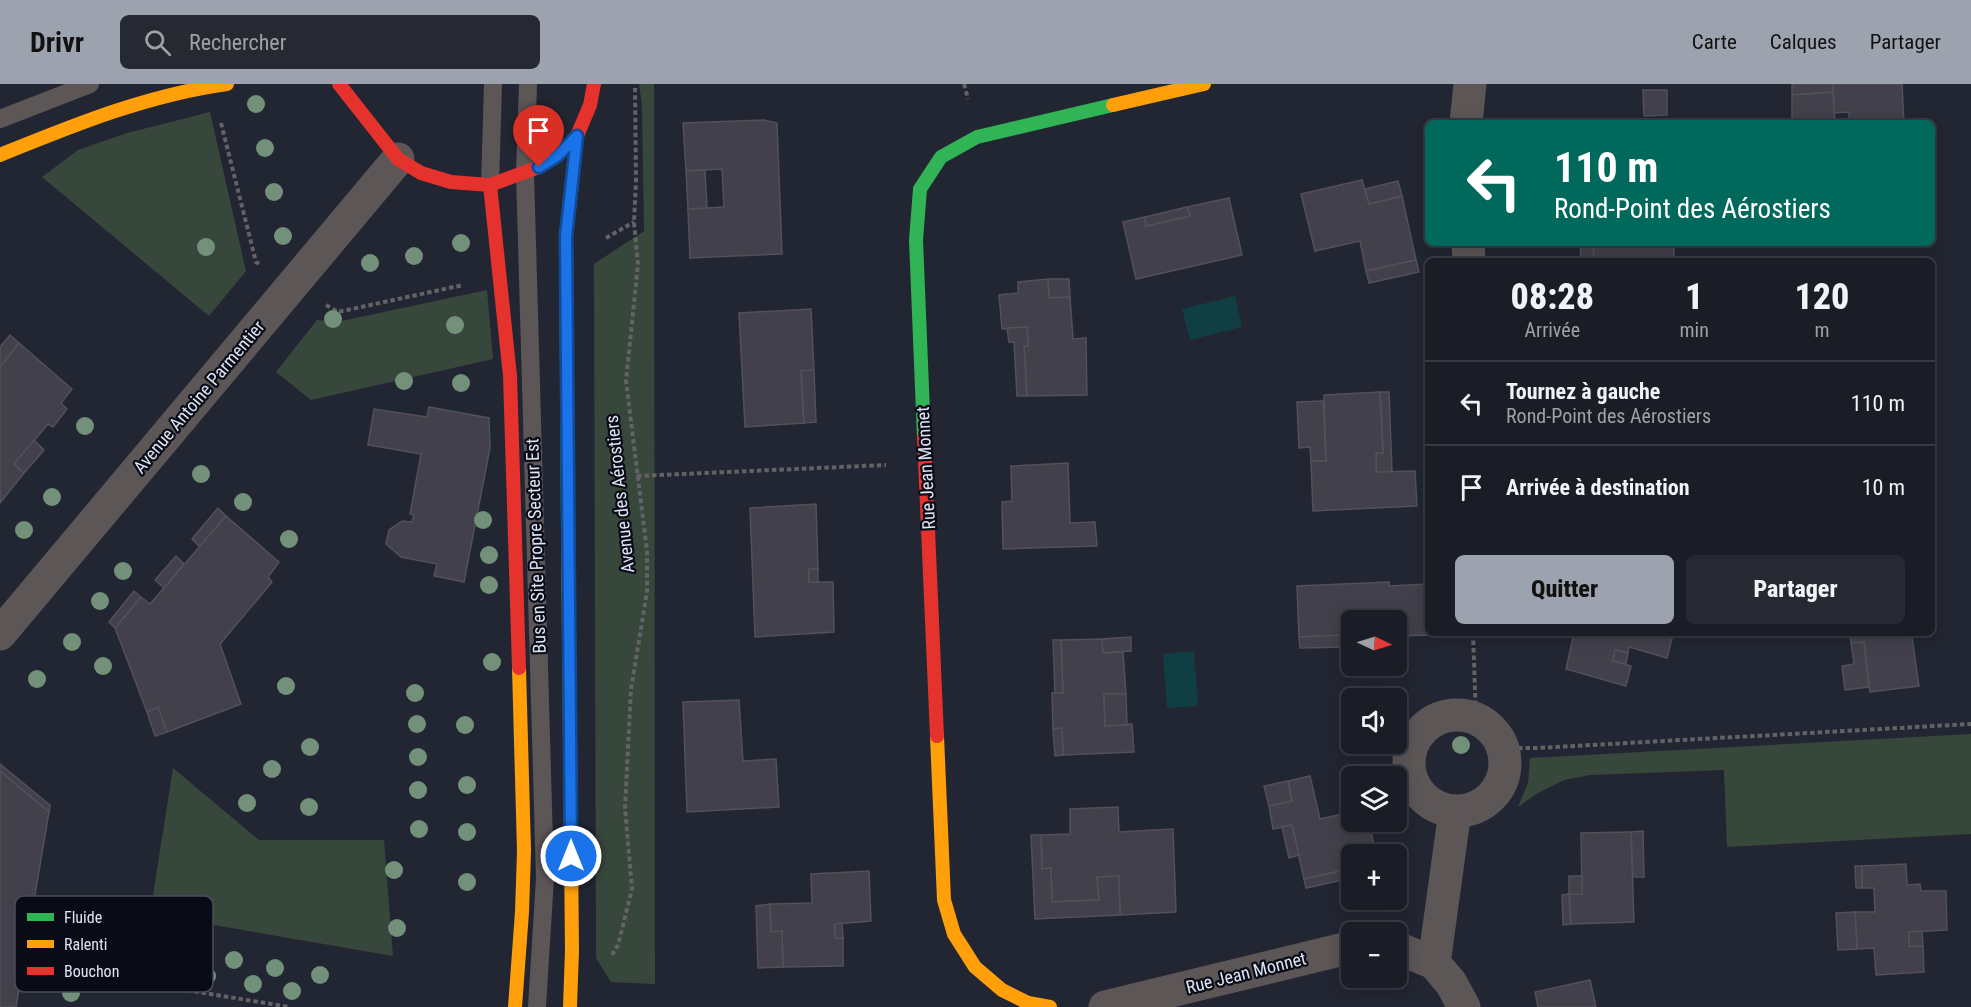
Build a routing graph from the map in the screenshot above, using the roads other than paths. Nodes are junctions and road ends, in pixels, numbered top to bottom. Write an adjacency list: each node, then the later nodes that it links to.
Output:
1 (90, 84): 9 (lane)
2 (227, 84): 12 (main road)
3 (339, 84): 13 (main road)
4 (493, 84): 15 (lane)
5 (528, 84): 14 (lane, Bus en Site Propre Secteur Est)
6 (594, 84): 11 (main road)
7 (1204, 84): 24 (main road, Rue Jean Monnet)
8 (1470, 84): 10 (street)
9 (0, 119)
10 (1466, 120)
11 (577, 136): 14 (main road); 23 (main road)
12 (0, 155)
13 (398, 159): 15 (main road); 16 (street, Avenue Antoine Parmentier)
14 (525, 173): 15 (main road); 22 (lane, Bus en Site Propre Secteur Est)
15 (490, 185): 21 (main road)
16 (0, 634)
17 (1455, 811): 17 (street); 20 (street)
18 (1341, 950): 25 (street, Rue Jean Monnet)
19 (1407, 952): 20 (street)
20 (1434, 963): 26 (street)
21 (515, 1007)
22 (537, 1007)
23 (570, 1007)
24 (1050, 1007)
25 (1105, 1007)
26 (1464, 1007)

